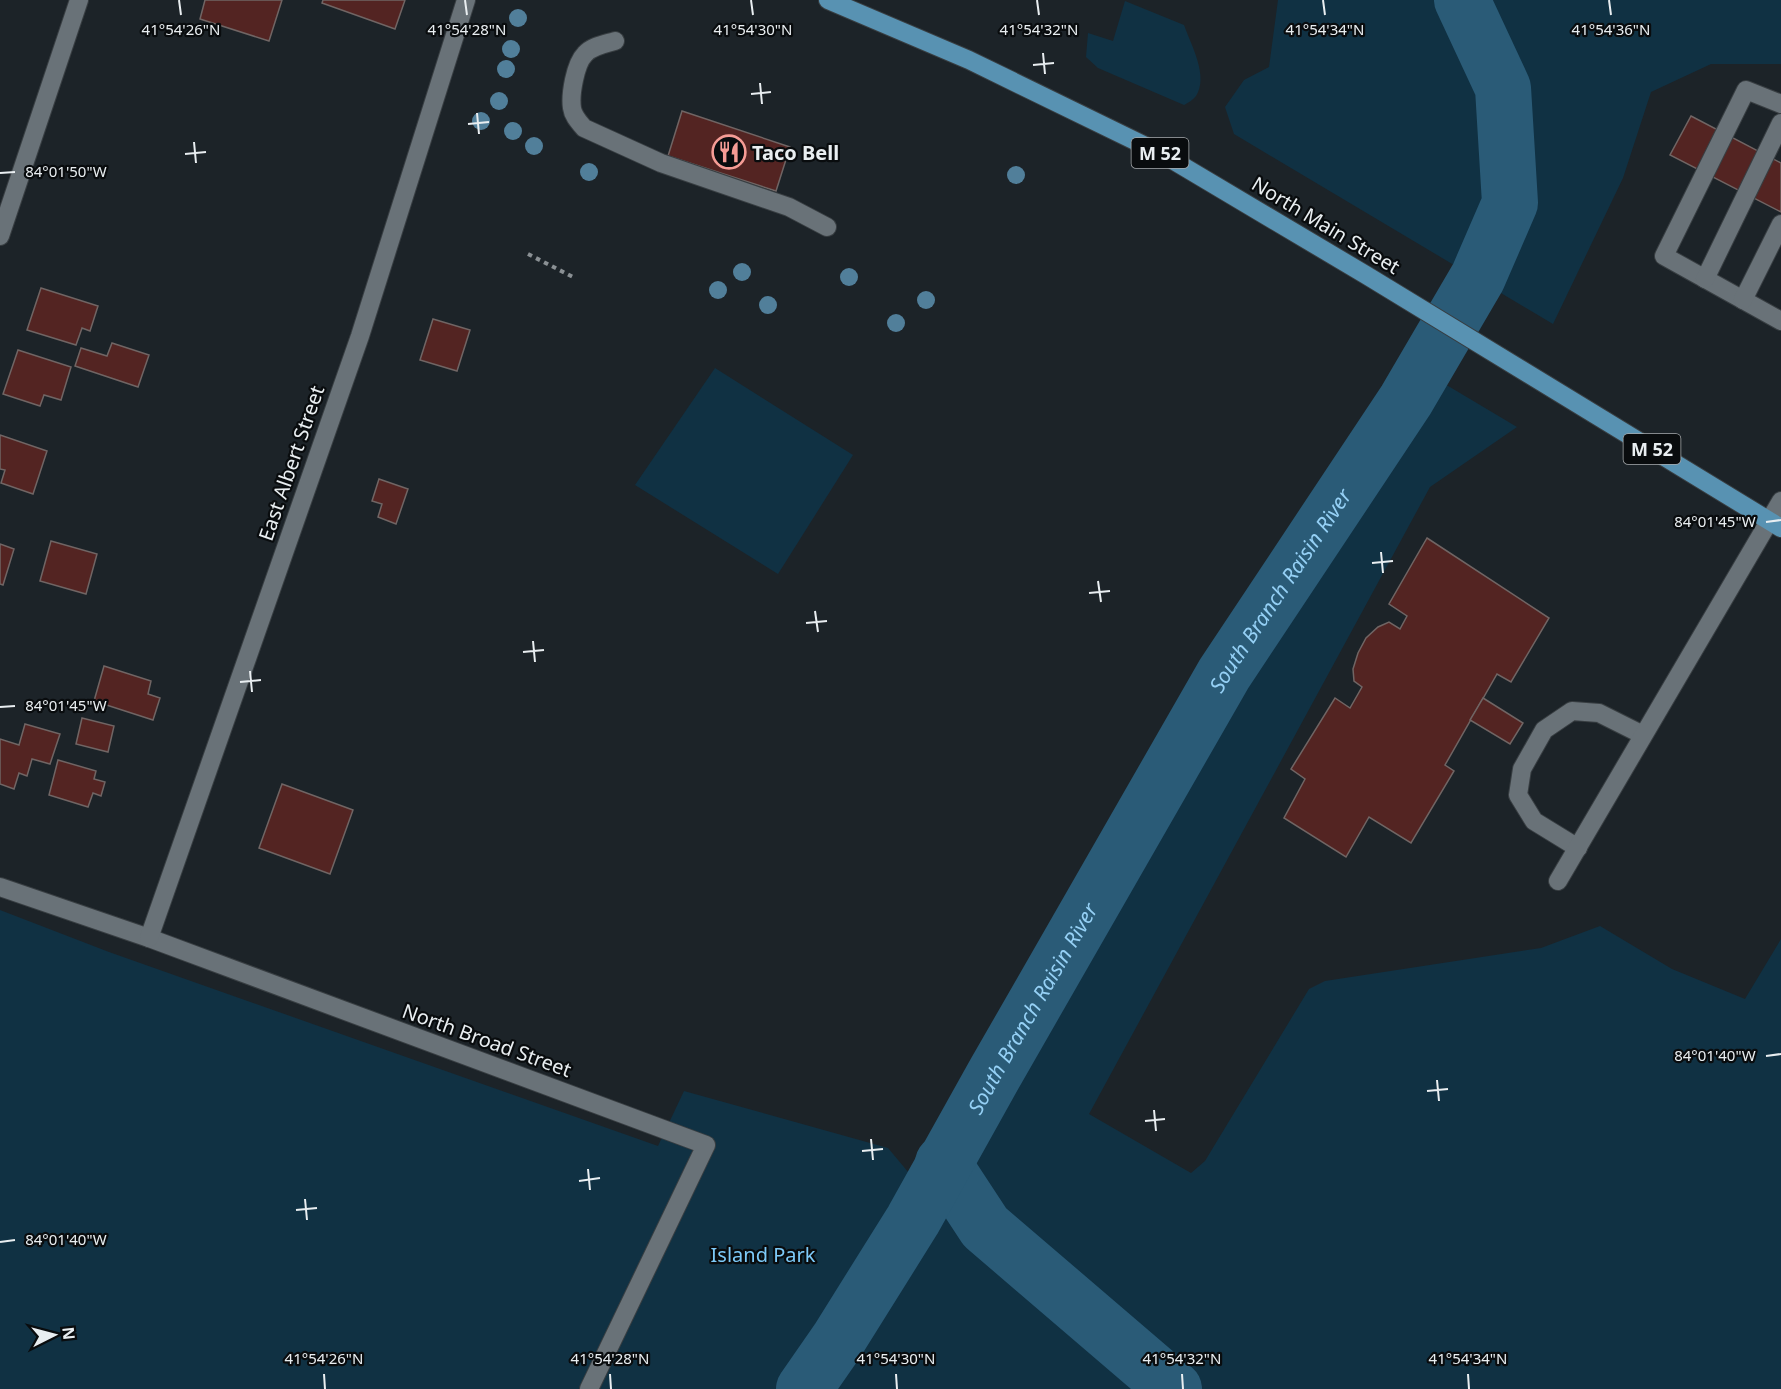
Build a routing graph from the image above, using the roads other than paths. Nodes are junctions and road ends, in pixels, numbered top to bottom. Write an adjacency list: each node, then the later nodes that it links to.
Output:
1 (78, 0): 9 (street)
2 (466, 0): 19 (street, East Albert Street)
3 (828, 0): 14 (main road, North Main Street / M 52)
4 (615, 41): 8 (street)
5 (1781, 104): 10 (street)
6 (1781, 123): 10 (street)
7 (1781, 224): 11 (street)
8 (827, 227)
9 (0, 236)
10 (1705, 279): 11 (street)
11 (1743, 300): 12 (street)
12 (1779, 313)
13 (1781, 501): 14 (street)
14 (1775, 525): 15 (street)
15 (1643, 735): 16 (street); 16 (street)
16 (1578, 848): 17 (street)
17 (1558, 881)
18 (0, 886): 19 (street, North Broad Street)
19 (148, 938): 20 (street, North Broad Street)
20 (590, 1388)

